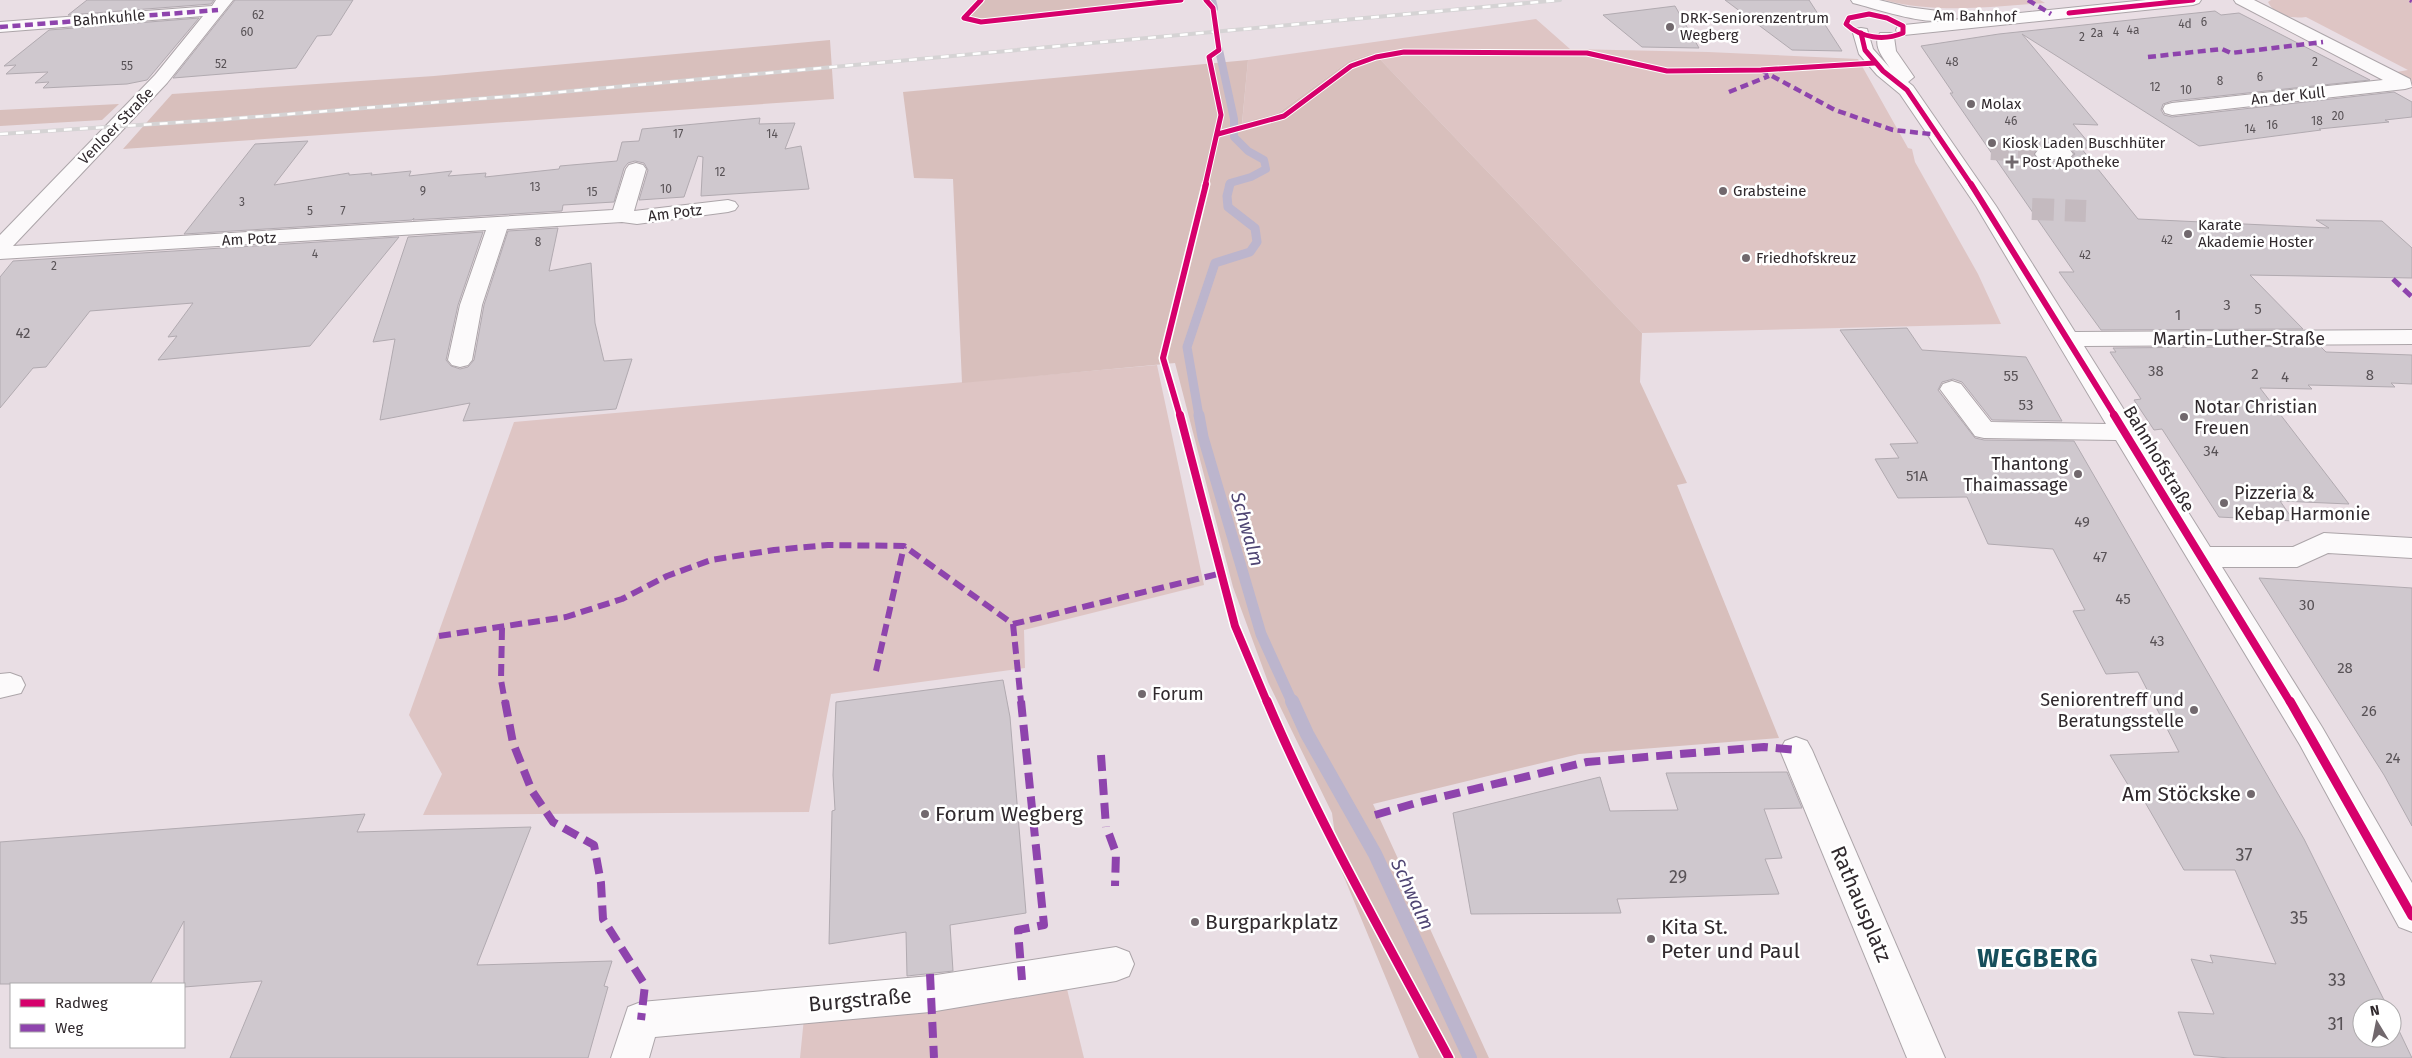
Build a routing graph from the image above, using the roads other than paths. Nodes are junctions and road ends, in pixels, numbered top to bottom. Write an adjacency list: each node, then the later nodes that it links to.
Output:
1 (2193, 0): 5 (street, Am Bahnhof)
2 (2242, 0): 10 (street, An der Kull)
3 (221, 5): 7 (street, Bahnkuhle); 17 (street, Venloer Straße)
4 (1852, 7): 5 (street, Am Bahnhof); 6 (street); 8 (street, Bahnhofstraße)
5 (2034, 17): 6 (street, Am Bahnhof)
6 (1899, 25): 9 (street)
7 (0, 27)
8 (1861, 33): 9 (street); 11 (street, Bahnhofstraße)
9 (1886, 37): 11 (street, Bahnhofstraße)
10 (2408, 85): 12 (street, An der Kull)
11 (1907, 90): 20 (street, Bahnhofstraße)
12 (2172, 109)
13 (636, 169): 15 (street, Am Potz)
14 (728, 206): 15 (street, Am Potz)
15 (622, 216): 16 (street, Am Potz)
16 (498, 225): 18 (street, Am Potz); 21 (street)
17 (0, 247)
18 (0, 253)
19 (2412, 337): 20 (street, Martin-Luther-Straße)
20 (2067, 339): 23 (street, Bahnhofstraße)
21 (460, 360)
22 (1952, 389): 23 (street)
23 (2125, 432): 25 (street, Bahnhofstraße)
24 (2412, 548): 25 (street)
25 (2201, 557): 27 (street, Bahnhofstraße)
26 (1796, 750): 30 (street, Rathausplatz)
27 (2412, 915)
28 (1116, 964): 29 (street, Burgstraße)
29 (630, 1058)
30 (1926, 1058)

